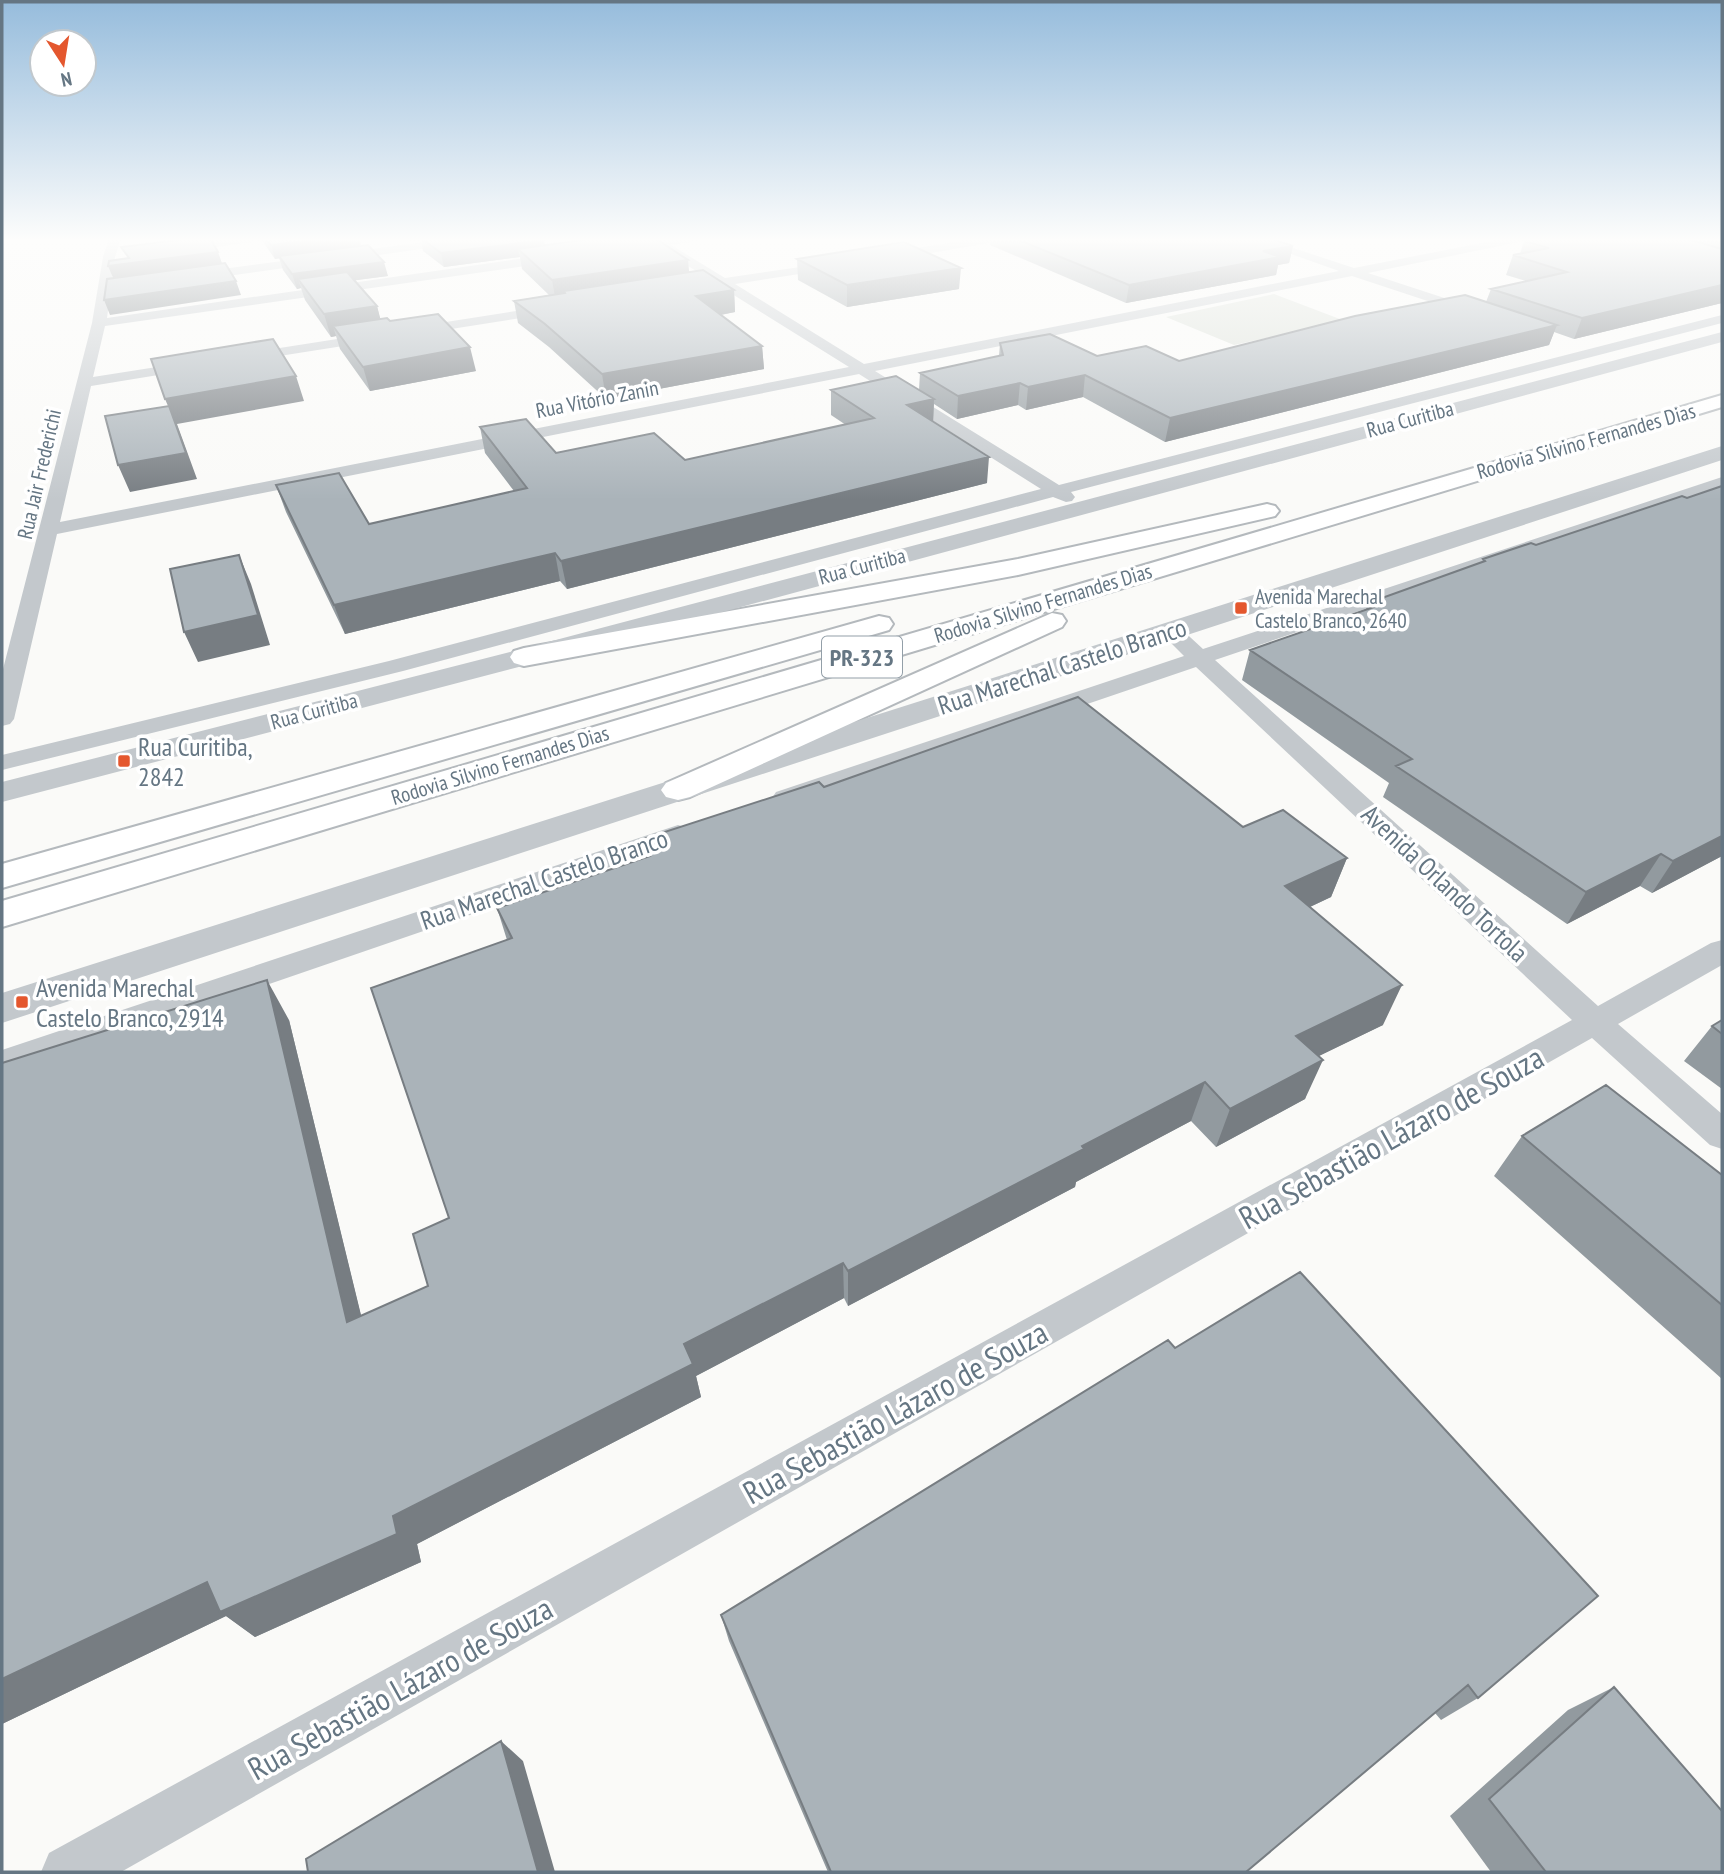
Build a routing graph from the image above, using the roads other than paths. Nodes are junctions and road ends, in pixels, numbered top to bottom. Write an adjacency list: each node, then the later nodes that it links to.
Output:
1 (99, 325): 14 (street, Rua Jair Frederichi)
2 (449, 325): 9 (street)
3 (789, 325): 12 (street)
4 (1073, 325): 12 (street, Rua Vitório Zanin)
5 (1698, 325): 8 (street, Rua Curitiba)
6 (1722, 337): 10 (street, Rua Curitiba)
7 (1569, 345): 8 (street)
8 (1595, 353): 10 (street); 18 (street, Rua Curitiba)
9 (232, 360)
10 (1623, 363): 19 (street, Rua Curitiba)
11 (205, 364): 14 (street)
12 (858, 368): 18 (street); 22 (street, Rua Vitório Zanin)
13 (1722, 382): 20 (highway, Rodovia Silvino Fernandes Dias / PR-323)
14 (83, 383): 22 (street, Rua Jair Frederichi)
15 (1722, 401): 21 (highway, Rodovia Silvino Fernandes Dias / PR-323)
16 (1722, 453): 23 (street, Rua Marechal Castelo Branco)
17 (1722, 482): 25 (street, Rua Marechal Castelo Branco)
18 (1055, 491): 19 (street); 26 (street, Rua Curitiba)
19 (1083, 507): 24 (street, Rua Curitiba)
20 (1286, 507): 24 (highway); 33 (highway, Rodovia Silvino Fernandes Dias / PR-323)
21 (1312, 522): 29 (highway); 34 (highway, Rodovia Silvino Fernandes Dias / PR-323)
22 (50, 530): 27 (street, Rua Jair Frederichi)
23 (1170, 631): 25 (street, Avenida Orlando Tortola); 29 (street, Rua Marechal Castelo Branco)
24 (524, 657): 26 (street, Rua Curitiba)
25 (1200, 657): 31 (street, Rua Marechal Castelo Branco); 37 (street, Avenida Orlando Tortola)
26 (402, 676): 28 (street, Rua Curitiba); 30 (street, Rua Curitiba)
27 (2, 719)
28 (2, 762)
29 (678, 790): 36 (street, Rua Marechal Castelo Branco)
30 (2, 792)
31 (766, 804)
32 (700, 826): 38 (street, Rua Marechal Castelo Branco)
33 (2, 876)
34 (2, 914)
35 (1722, 951): 37 (street, Rua Sebastião Lázaro de Souza)
36 (2, 1008)
37 (1596, 1023): 39 (street, Avenida Orlando Tortola); 40 (street, Rua Sebastião Lázaro de Souza)
38 (2, 1062)
39 (1722, 1135)
40 (68, 1872)

